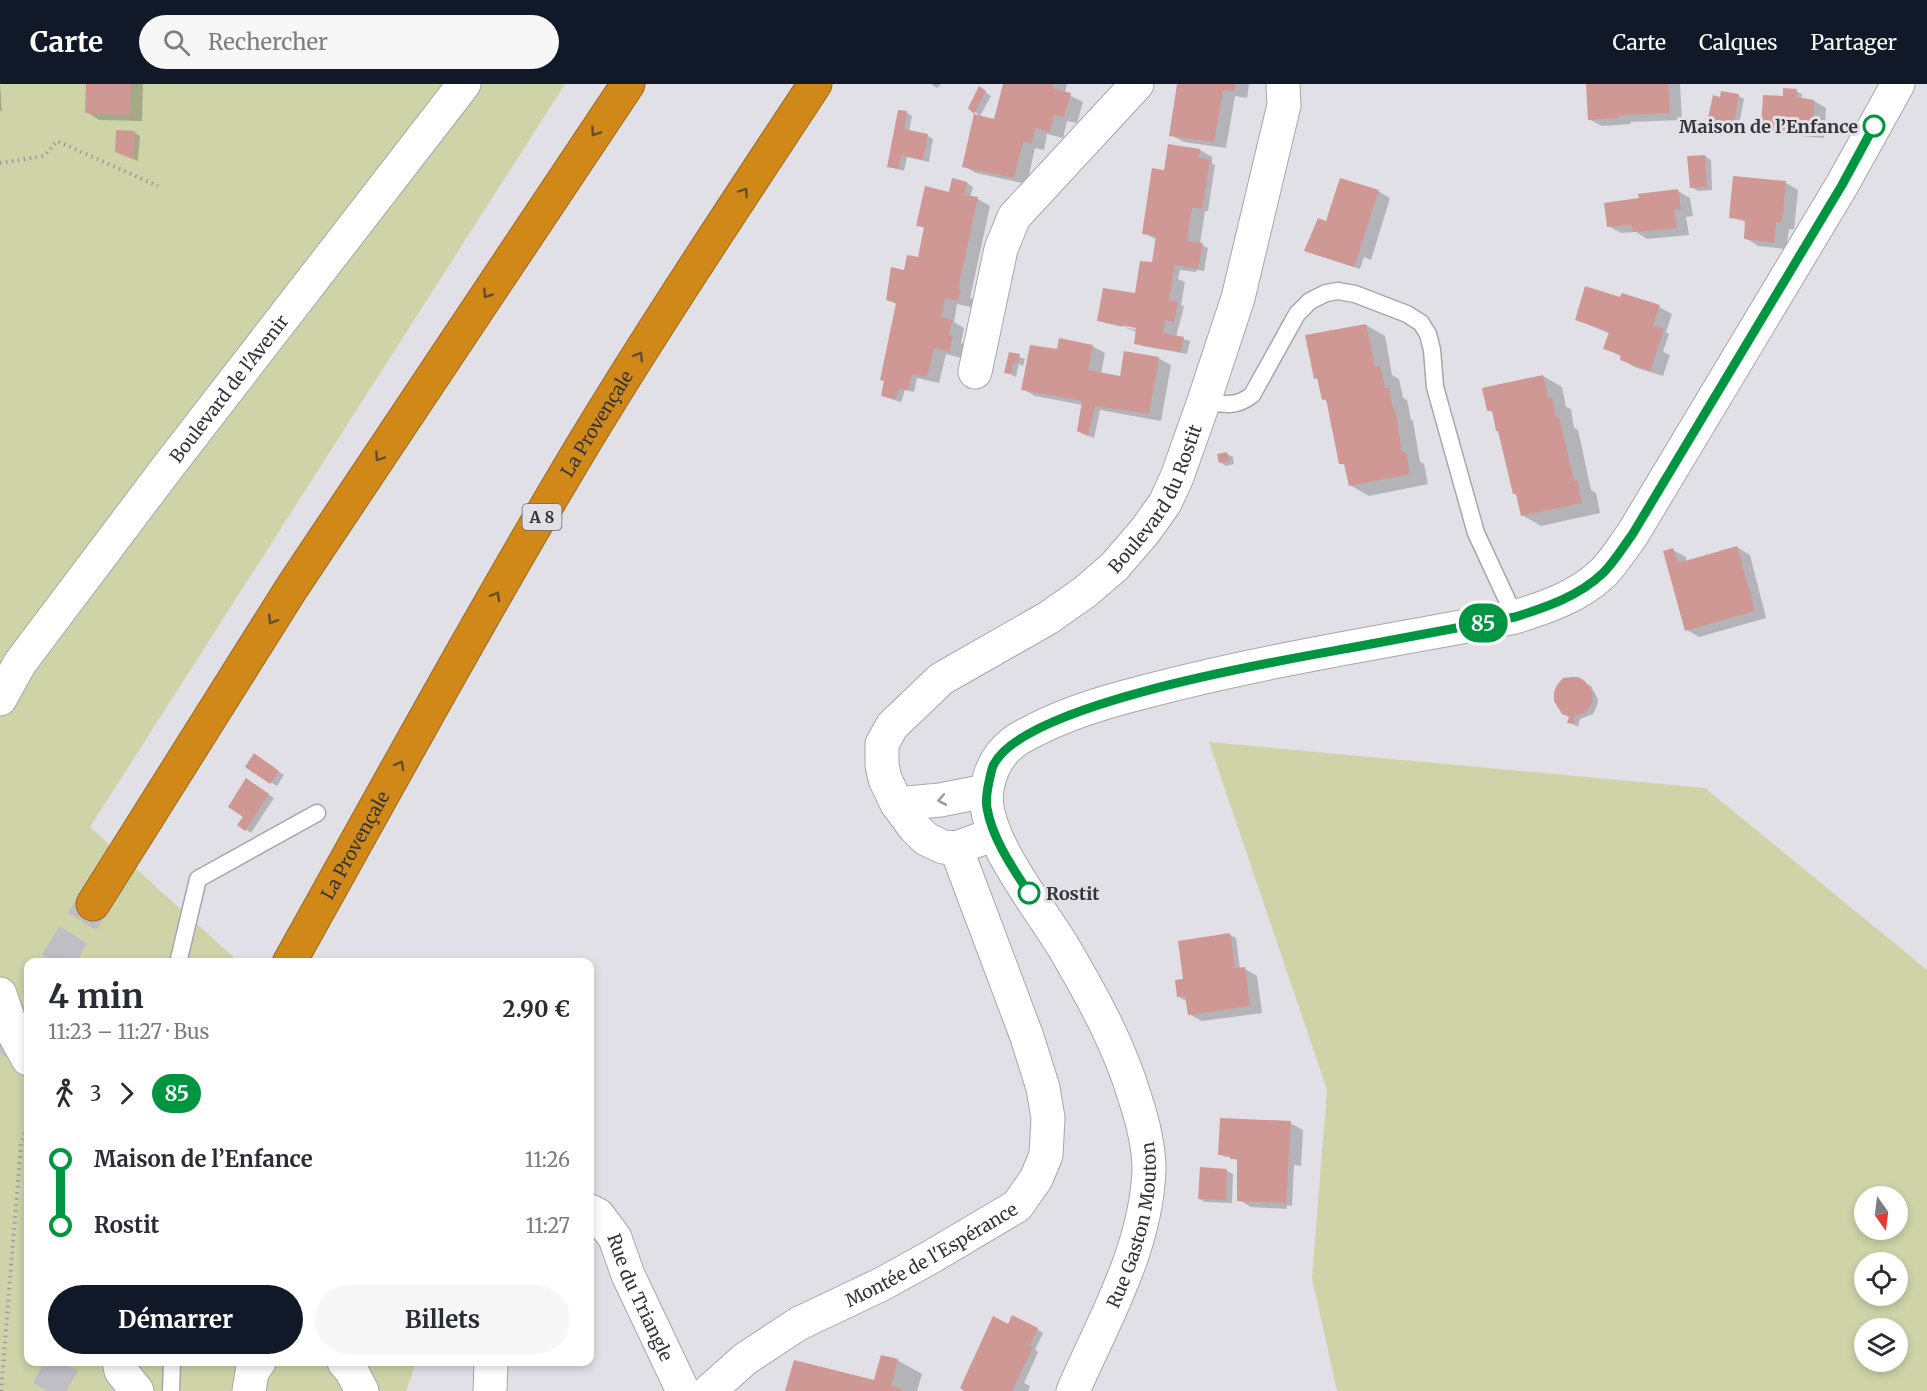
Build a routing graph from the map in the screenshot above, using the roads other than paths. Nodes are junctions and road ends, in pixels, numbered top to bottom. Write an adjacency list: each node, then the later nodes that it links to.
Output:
1 (464, 84): 10 (street, Boulevard de l'Avenir)
2 (628, 84): 16 (highway, one-way to 16)
3 (815, 84): 18 (highway, La Provençale / A 8, one-way to 3)
4 (1137, 84): 7 (street)
5 (1283, 84): 8 (street, Boulevard du Rostit)
6 (1898, 84): 9 (street)
7 (975, 372)
8 (1204, 401): 9 (lane); 12 (street, Boulevard du Rostit)
9 (1515, 617): 11 (street)
10 (0, 699)
11 (986, 791): 12 (street, one-way to 12); 14 (street, Rue Gaston Mouton)
12 (897, 804): 15 (street, Boulevard du Rostit)
13 (317, 813): 17 (lane)
14 (995, 834): 15 (street); 35 (street, Rue Gaston Mouton)
15 (956, 848): 34 (street, Montée de l'Espérance)
16 (93, 904)
17 (179, 958)
18 (292, 958)
19 (0, 994): 20 (street)
20 (6, 1028): 21 (street)
21 (24, 1053)
22 (594, 1213): 33 (street, Rue du Triangle)
23 (120, 1366): 28 (street)
24 (172, 1366): 29 (lane)
25 (256, 1366): 30 (street)
26 (346, 1366): 31 (street)
27 (491, 1366): 32 (street)
28 (137, 1391)
29 (171, 1391)
30 (249, 1391)
31 (362, 1391)
32 (490, 1391)
33 (683, 1391)
34 (709, 1391)
35 (1074, 1391)

